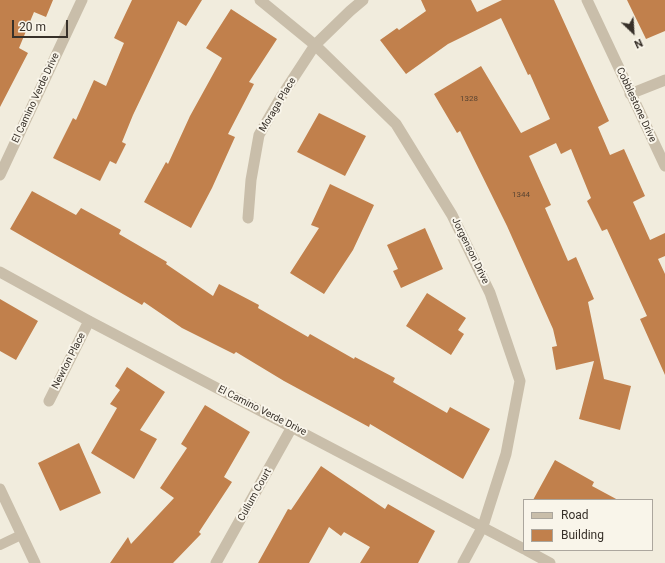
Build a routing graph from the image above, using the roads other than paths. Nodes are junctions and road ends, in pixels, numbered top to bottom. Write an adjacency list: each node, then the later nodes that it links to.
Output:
1 (82, 0): 9 (street, El Camino Verde Drive)
2 (260, 0): 5 (street, Jorgenson Drive)
3 (363, 0): 5 (street, Moraga Place)
4 (587, 0): 7 (street, Cobblestone Drive)
5 (315, 45): 10 (street, Moraga Place); 16 (street, Jorgenson Drive)
6 (665, 80): 7 (street)
7 (630, 94): 8 (street, Cobblestone Drive)
8 (665, 166)
9 (0, 175)
10 (248, 218)
11 (0, 272): 12 (street, El Camino Verde Drive)
12 (89, 321): 13 (street, Newton Place); 14 (street, El Camino Verde Drive)
13 (49, 401)
14 (292, 427): 16 (street, El Camino Verde Drive); 22 (street, Cullum Court)
15 (0, 489): 17 (street)
16 (483, 526): 19 (street, El Camino Verde Drive); 23 (street, Jorgenson Drive)
17 (21, 535): 18 (lane); 21 (street)
18 (0, 545)
19 (523, 548)
20 (529, 551): 24 (street, El Camino Verde Drive)
21 (35, 563)
22 (216, 563)
23 (463, 563)
24 (550, 563)

